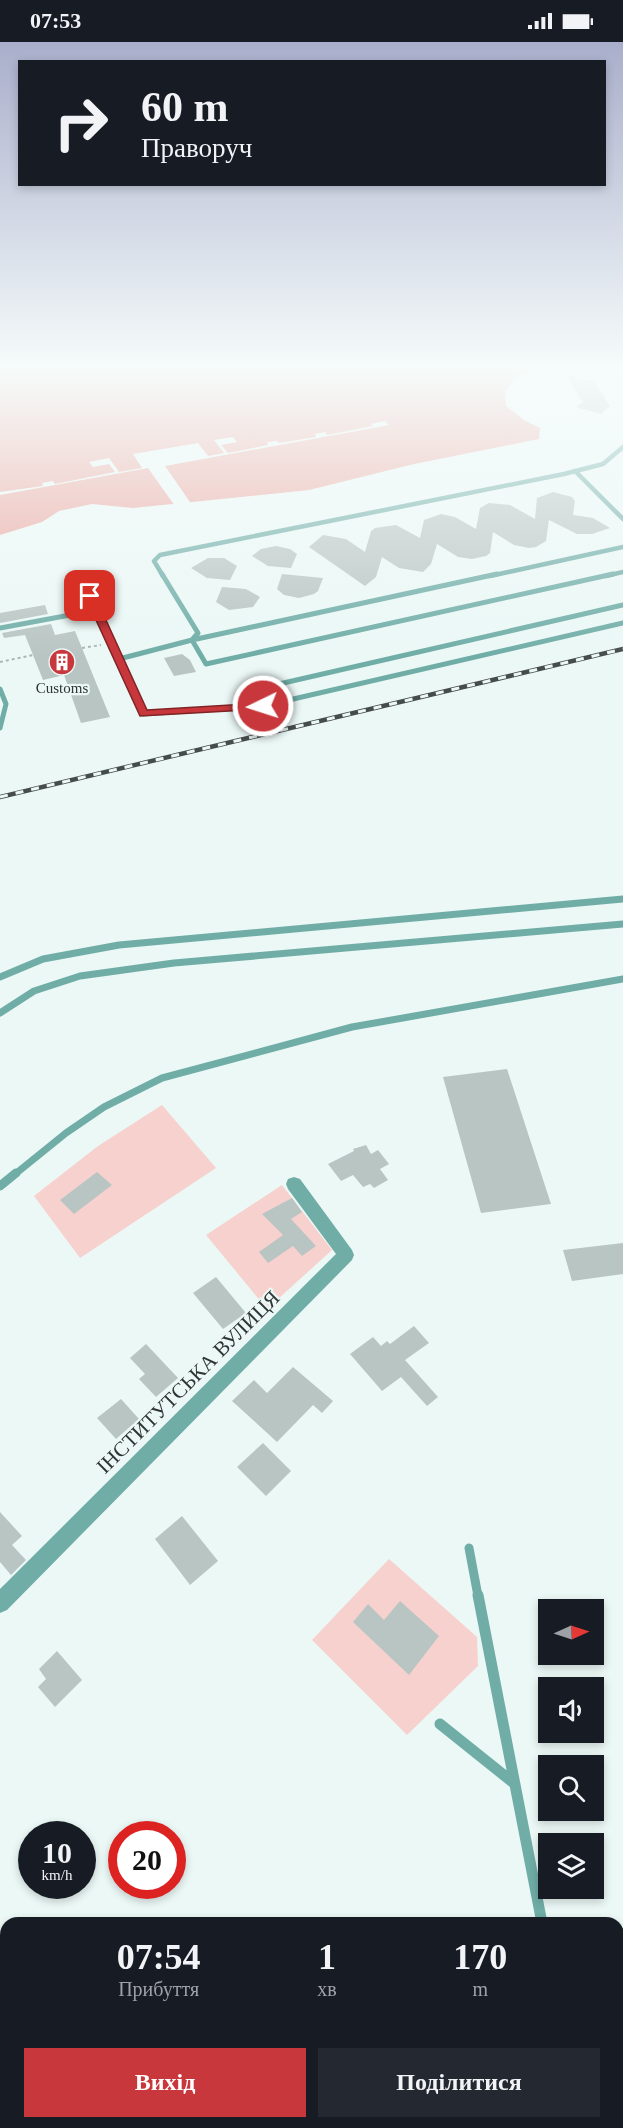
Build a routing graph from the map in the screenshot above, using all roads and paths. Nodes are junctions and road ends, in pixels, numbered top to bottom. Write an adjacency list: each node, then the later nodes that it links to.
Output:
1 (605, 462): 2 (lane)
2 (575, 471): 3 (lane); 12 (lane)
3 (623, 519)
4 (620, 548): 5 (lane); 12 (lane)
5 (623, 553)
6 (623, 572): 12 (lane)
7 (90, 596): 9 (lane)
8 (623, 605): 18 (lane)
9 (97, 610): 11 (lane); 13 (lane)
10 (623, 623): 16 (lane)
11 (0, 628)
12 (192, 640): 16 (lane)
13 (111, 643): 14 (path); 16 (lane)
14 (82, 648)
15 (33, 655): 17 (path)
16 (119, 659)
17 (0, 662)
18 (266, 687)
19 (0, 689): 20 (lane)
20 (0, 728)
21 (623, 899): 23 (lane)
22 (623, 924): 25 (lane)
23 (0, 977)
24 (623, 979): 27 (lane)
25 (0, 1013)
26 (294, 1184): 29 (street, ІНСТИТУТСЬКА ВУЛИЦЯ)
27 (0, 1186)
28 (469, 1548): 31 (lane)
29 (0, 1603)
30 (440, 1724): 31 (lane)
31 (515, 1784): 32 (lane)
32 (541, 1917)

